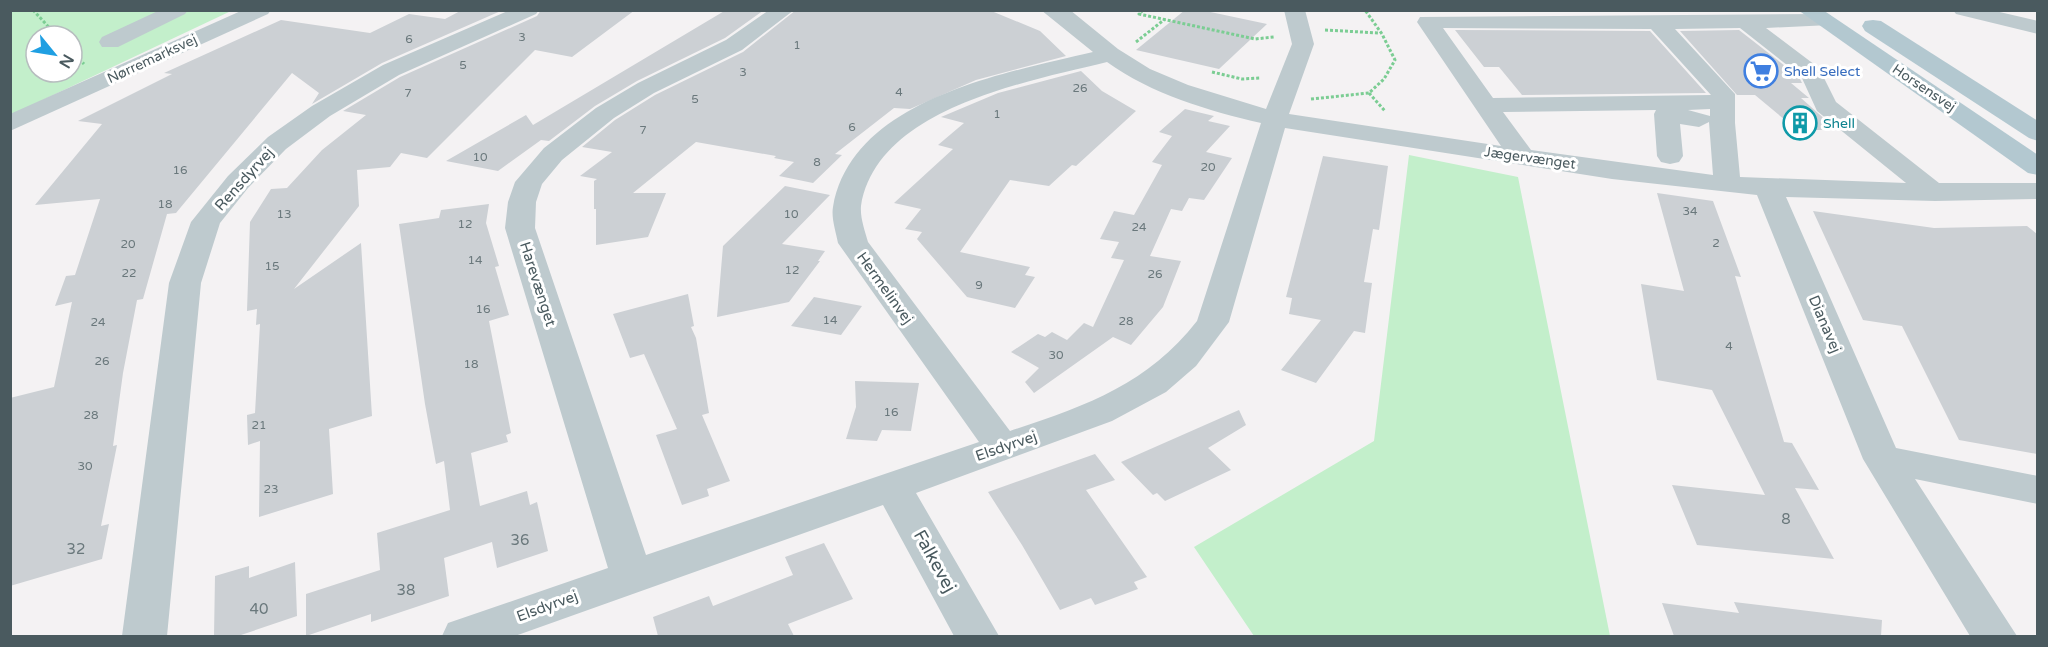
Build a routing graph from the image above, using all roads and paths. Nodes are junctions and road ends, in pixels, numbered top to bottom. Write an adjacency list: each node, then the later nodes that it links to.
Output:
1 (33, 10): 14 (path)
2 (178, 10): 18 (street)
3 (261, 10): 25 (street, Nørremarksvej)
4 (529, 10): 41 (street, Rensdyrvej)
5 (784, 10): 39 (street, Harevænget)
6 (1051, 10): 19 (street, Jægervænget)
7 (1143, 10): 15 (path)
8 (1365, 10): 17 (path)
9 (1963, 10): 16 (street)
10 (1815, 15): 12 (street); 20 (main road, Horsensvej)
11 (1858, 17): 26 (main road, Horsensvej)
12 (1745, 22): 13 (street); 34 (street)
13 (1657, 23): 23 (street); 24 (street)
14 (46, 24)
15 (1298, 24): 17 (path); 22 (street, Elsdyrvej)
16 (2037, 28)
17 (1379, 33): 22 (path)
18 (110, 42)
19 (1109, 55): 22 (street, Jægervænget); 35 (street, Hermelinvej)
20 (1892, 66): 27 (main road); 30 (main road, Horsensvej)
21 (1206, 71): 22 (path)
22 (1282, 99): 29 (street, Jægervænget); 35 (street, Elsdyrvej)
23 (1486, 105): 24 (street); 29 (street)
24 (1722, 113): 28 (street); 31 (street)
25 (10, 124)
26 (2037, 133)
27 (2037, 151)
28 (1670, 156)
29 (1522, 157): 31 (street, Jægervænget)
30 (2037, 167)
31 (1727, 183): 32 (street, Jægervænget)
32 (1768, 188): 34 (street, Jægervænget); 36 (street, Dianavej)
33 (2037, 191): 34 (street, Jægervænget)
34 (1935, 193)
35 (1002, 447): 37 (street, Elsdyrvej)
36 (1881, 459): 38 (street); 43 (street, Dianavej)
37 (892, 486): 39 (street, Elsdyrvej); 42 (street, Falkevej)
38 (2037, 490)
39 (632, 576): 40 (street, Elsdyrvej)
40 (475, 635)
41 (144, 636)
42 (977, 636)
43 (1994, 636)

